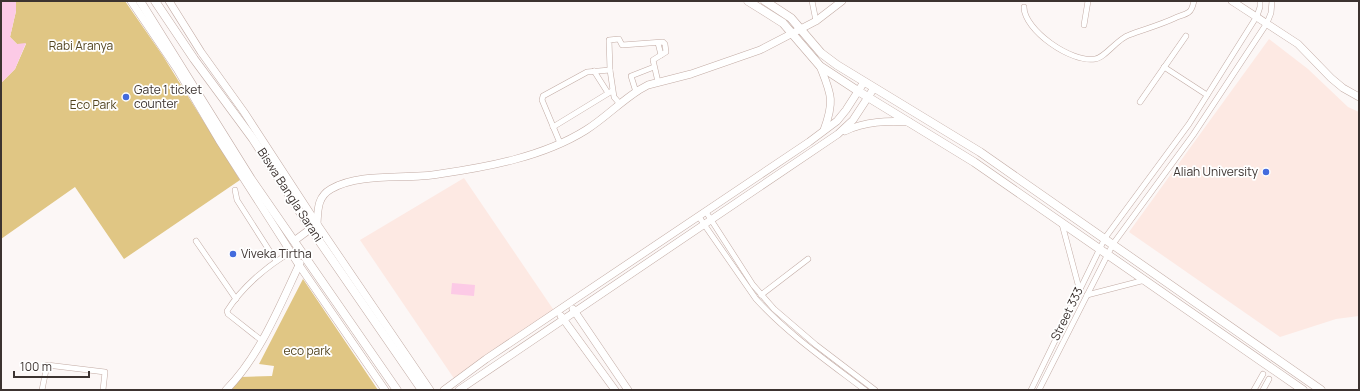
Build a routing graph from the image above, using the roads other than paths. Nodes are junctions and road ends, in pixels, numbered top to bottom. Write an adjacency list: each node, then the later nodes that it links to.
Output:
1 (131, 1): 53 (street)
2 (140, 1): 50 (main road, Biswa Bangla Sarani)
3 (155, 1): 47 (main road, Biswa Bangla Sarani)
4 (169, 1): 47 (street)
5 (748, 1): 20 (main road)
6 (765, 1): 19 (main road)
7 (812, 1): 16 (street)
8 (842, 1): 16 (street)
9 (1088, 1): 18 (street)
10 (1194, 1): 14 (street)
11 (1232, 1): 15 (street)
12 (1260, 1): 15 (street)
13 (1272, 1): 17 (street, Street 333)
14 (1024, 7)
15 (1257, 16): 17 (street); 33 (street, Street 333)
16 (816, 21): 19 (street)
17 (1267, 23): 35 (street); 51 (street, Street 333)
18 (1084, 25)
19 (800, 28): 20 (street); 28 (main road)
20 (792, 33): 22 (main road); 27 (street)
21 (1186, 36): 24 (street)
22 (820, 66): 32 (main road); 40 (street)
23 (654, 67): 25 (street); 27 (street); 31 (street)
24 (1164, 67): 33 (street); 36 (street)
25 (610, 70): 26 (street); 30 (street)
26 (594, 71): 30 (street); 39 (street)
27 (658, 82): 31 (street)
28 (864, 82): 29 (main road); 32 (street)
29 (874, 88): 34 (street); 48 (main road)
30 (610, 92): 37 (street); 39 (street)
31 (636, 92): 37 (street)
32 (858, 92): 34 (main road); 40 (street)
33 (1207, 95): 48 (street, Street 333)
34 (867, 97): 38 (main road); 41 (street)
35 (1359, 97)
36 (1140, 102)
37 (620, 104): 42 (street)
38 (910, 122): 41 (street); 46 (main road)
39 (553, 127): 42 (street)
40 (824, 130): 44 (street)
41 (838, 134): 45 (street)
42 (560, 143): 47 (street)
43 (235, 190): 57 (street)
44 (703, 214): 45 (street); 64 (street)
45 (708, 222): 61 (street); 66 (street); 82 (street)
46 (1062, 222): 52 (main road); 60 (street)
47 (314, 226): 50 (street); 76 (main road, Biswa Bangla Sarani); 77 (street)
48 (1105, 238): 51 (main road); 52 (street, Street 333)
49 (196, 241): 63 (street)
50 (294, 241): 55 (main road, Biswa Bangla Sarani)
51 (1113, 244): 54 (street, Street 333); 89 (main road)
52 (1099, 249): 54 (main road); 60 (street, Street 333)
53 (291, 252): 57 (street); 58 (street)
54 (1107, 254): 59 (main road); 62 (street, Street 333)
55 (303, 255): 58 (street); 75 (main road, Biswa Bangla Sarani)
56 (808, 259): 61 (street)
57 (276, 261): 63 (street)
58 (299, 265): 68 (street); 74 (street)
59 (1145, 280): 62 (street); 88 (main road)
60 (1080, 288): 84 (street, Street 333)
61 (761, 295): 83 (street)
62 (1087, 295): 85 (street, Street 333)
63 (236, 299): 68 (street)
64 (569, 305): 65 (street); 66 (street)
65 (559, 312): 67 (street); 78 (street)
66 (575, 312): 67 (street); 81 (street)
67 (564, 319): 79 (street); 80 (street)
68 (261, 340): 73 (street)
69 (1263, 374): 86 (street)
70 (1269, 379): 87 (street)
71 (42, 390): 72 (street)
72 (103, 390)
73 (226, 390)
74 (385, 390)
75 (397, 390)
76 (422, 390)
77 (430, 390)
78 (444, 390)
79 (459, 390)
80 (615, 390)
81 (628, 390)
82 (866, 390)
83 (875, 390)
84 (1031, 390)
85 (1039, 390)
86 (1254, 390)
87 (1263, 390)
88 (1303, 390)
89 (1321, 390)

